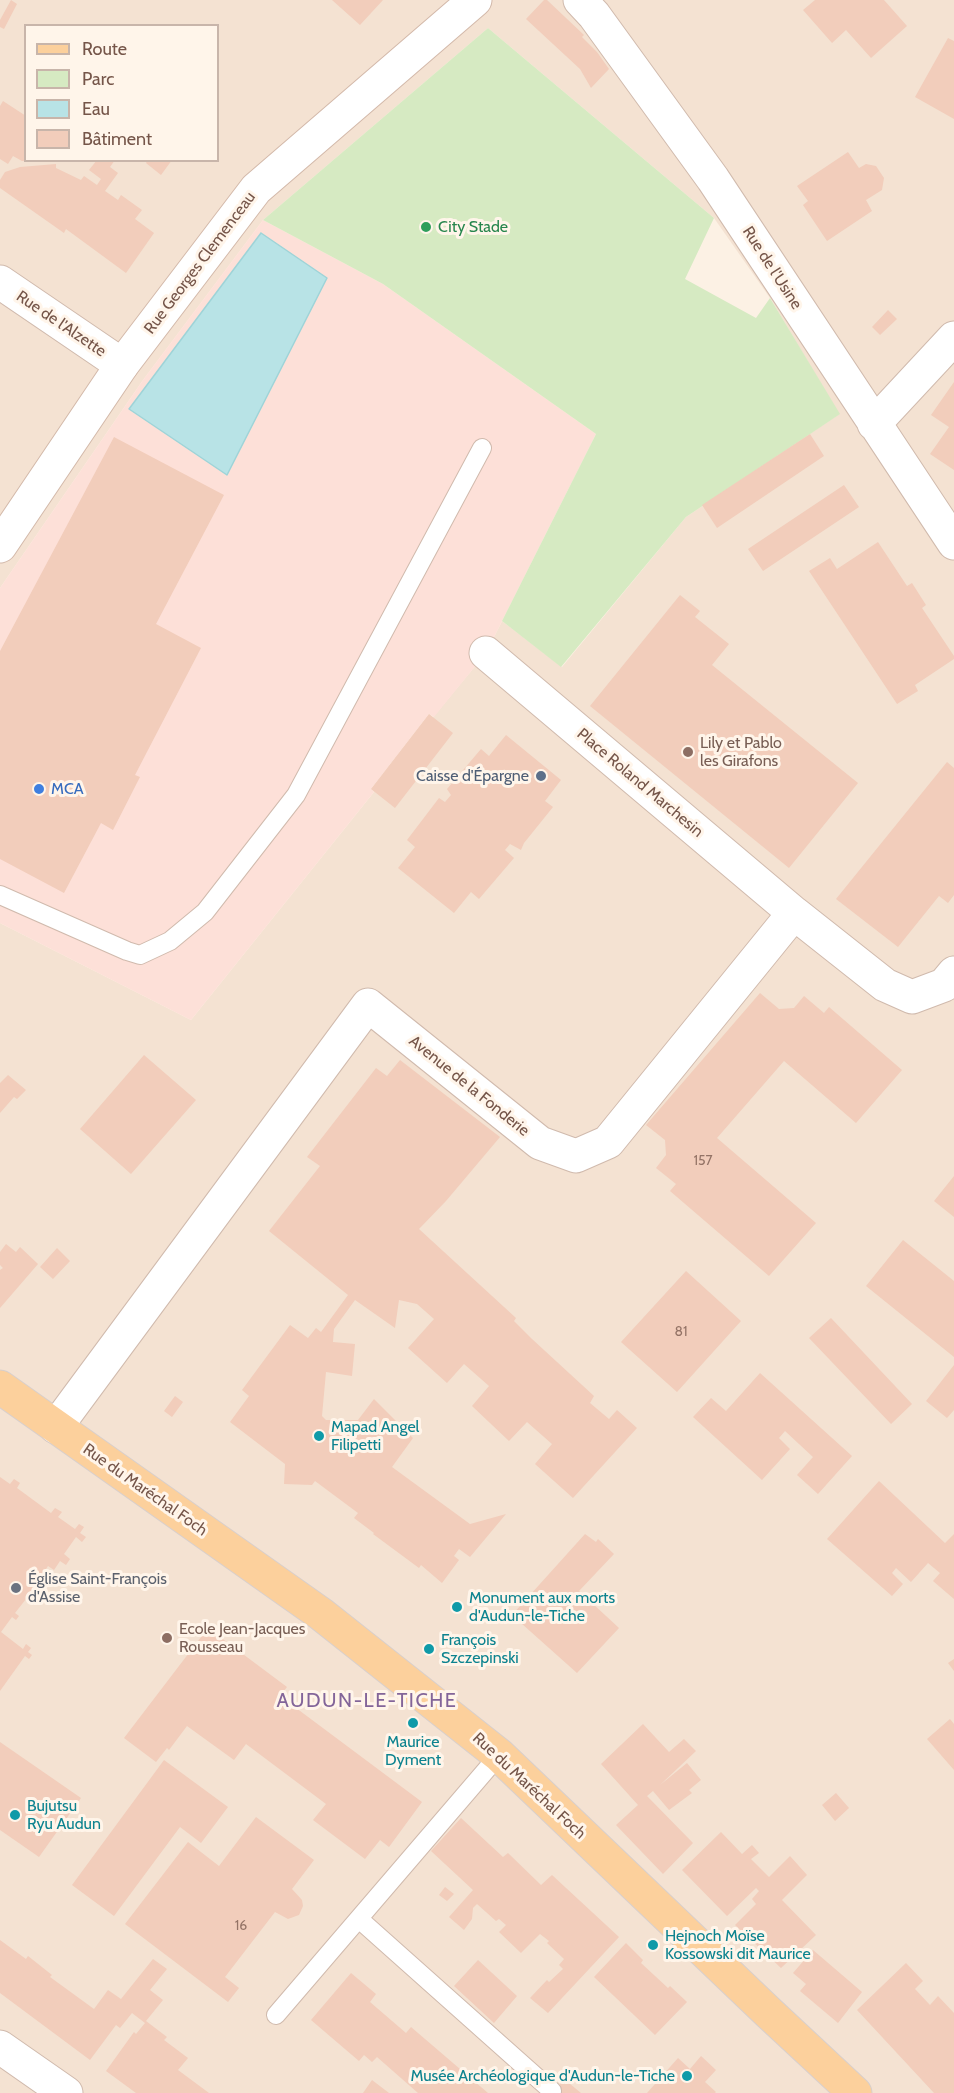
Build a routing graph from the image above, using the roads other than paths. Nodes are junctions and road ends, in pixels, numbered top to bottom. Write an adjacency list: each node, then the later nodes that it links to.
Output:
1 (475, 0): 5 (street, Rue Georges Clemenceau)
2 (580, 0): 6 (street, Rue de l'Usine)
3 (0, 282): 5 (street, Rue de l'Alzette)
4 (954, 338): 6 (street)
5 (122, 365): 9 (street, Rue Georges Clemenceau)
6 (874, 424): 8 (street, Rue de l'Usine)
7 (482, 448): 11 (lane)
8 (954, 543)
9 (0, 546)
10 (486, 653): 12 (street, Place Roland Marchesin)
11 (0, 895)
12 (794, 913): 13 (street); 15 (street, Avenue de la Fonderie)
13 (954, 973)
14 (0, 1387): 15 (main road, Rue du Maréchal Foch)
15 (56, 1427): 16 (main road, Rue du Maréchal Foch)
16 (499, 1755): 17 (lane); 22 (main road, Rue du Maréchal Foch)
17 (359, 1919): 18 (lane); 20 (lane)
18 (276, 2015)
19 (0, 2047): 21 (street)
20 (552, 2091)
21 (66, 2093)
22 (855, 2093)

